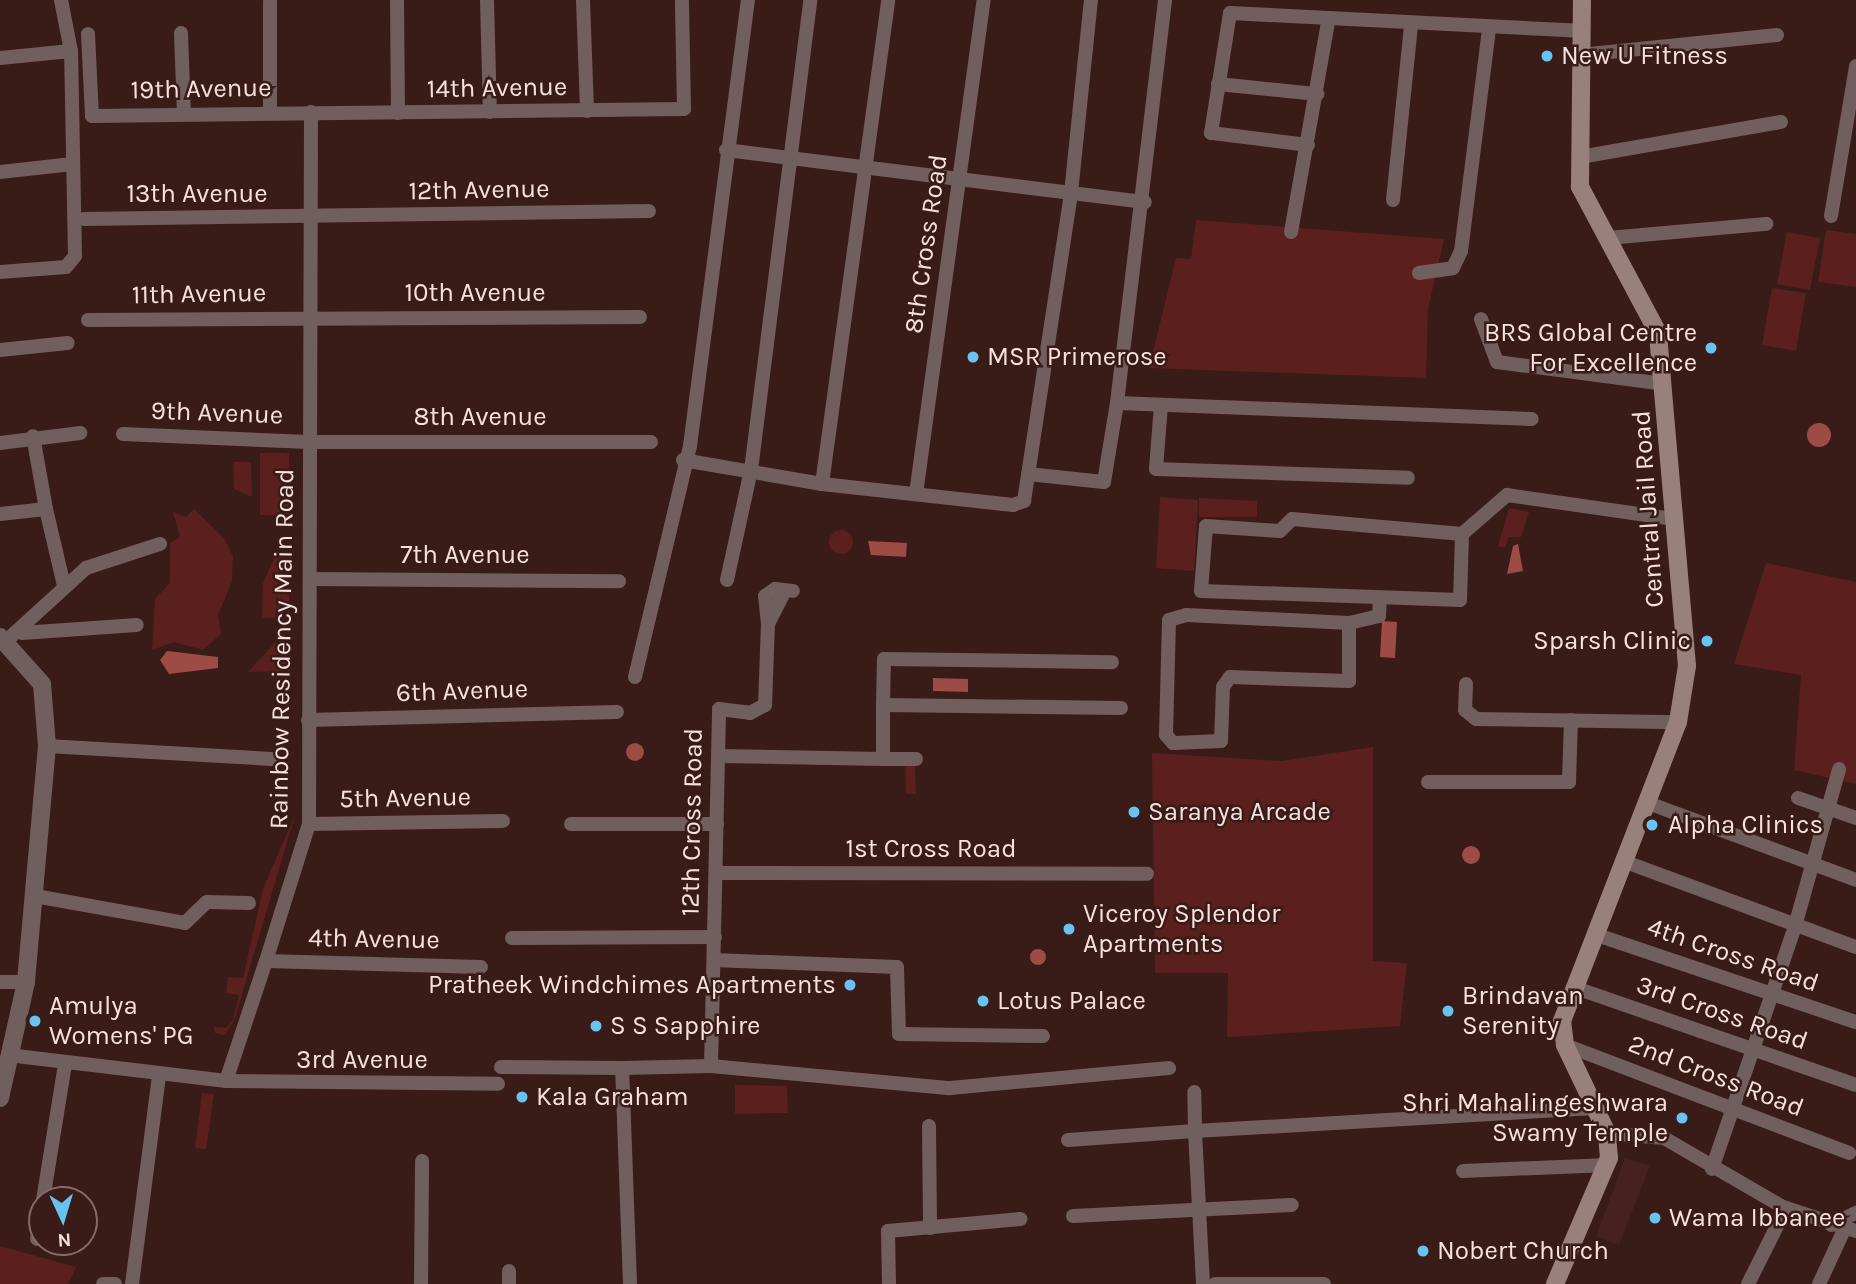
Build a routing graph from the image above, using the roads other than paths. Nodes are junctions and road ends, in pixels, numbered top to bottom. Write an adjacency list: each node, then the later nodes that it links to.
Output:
1 (61, 0): 22 (street)
2 (397, 0): 32 (street)
3 (487, 0): 30 (street)
4 (583, 0): 28 (street)
5 (682, 0): 28 (street, 14th Avenue)
6 (748, 0): 36 (street)
7 (810, 0): 38 (street)
8 (888, 0): 40 (street)
9 (984, 0): 42 (street, 8th Cross Road)
10 (1091, 0): 43 (street)
11 (1166, 0): 45 (street)
12 (1582, 0): 18 (main road, Central Jail Road)
13 (270, 2): 31 (street)
14 (1231, 6): 15 (street); 26 (street)
15 (1328, 23): 16 (street); 27 (street)
16 (1411, 25): 17 (street); 44 (street)
17 (1489, 30): 18 (street); 54 (street)
18 (1580, 31): 23 (main road, Central Jail Road)
19 (181, 33): 33 (street)
20 (88, 34): 33 (street, 19th Avenue)
21 (1777, 35): 23 (street)
22 (71, 51): 24 (street); 39 (street)
23 (1580, 55): 37 (main road, Central Jail Road)
24 (0, 58)
25 (1856, 66): 47 (street)
26 (1217, 84): 27 (street); 35 (street)
27 (1317, 94): 35 (street)
28 (587, 111): 30 (street, 14th Avenue)
29 (311, 112): 31 (street, 19th Avenue); 32 (street, 14th Avenue); 48 (street, Rainbow Residency Main Road)
30 (489, 112): 32 (street, 14th Avenue)
31 (270, 113): 33 (street, 19th Avenue)
32 (398, 113)
33 (184, 114)
34 (1781, 122): 37 (street)
35 (1308, 145): 51 (street)
36 (726, 150): 38 (street); 71 (street)
37 (1580, 157): 52 (main road, Central Jail Road)
38 (791, 159): 40 (street); 72 (street)
39 (73, 164): 41 (street); 53 (street)
40 (863, 167): 42 (street); 75 (street)
41 (0, 172)
42 (959, 179): 43 (street); 76 (street, 8th Cross Road)
43 (1071, 193): 45 (street); 73 (street)
44 (1393, 200)
45 (1145, 202): 62 (street)
46 (649, 211): 48 (street, 12th Avenue)
47 (1831, 216)
48 (310, 218): 49 (street, 13th Avenue); 55 (street, Rainbow Residency Main Road)
49 (85, 219)
50 (1766, 224): 52 (street)
51 (1292, 232)
52 (1608, 238): 61 (main road, Central Jail Road)
53 (0, 272)
54 (1419, 273)
55 (310, 317): 56 (street, 10th Avenue); 58 (street, 11th Avenue); 68 (street, Rainbow Residency Main Road)
56 (640, 317)
57 (1481, 319): 61 (street)
58 (88, 320)
59 (68, 343): 60 (street)
60 (0, 350)
61 (1664, 384): 79 (main road, Central Jail Road)
62 (1118, 403): 63 (street); 73 (street)
63 (1161, 405): 64 (street); 74 (street)
64 (1532, 419)
65 (80, 433): 67 (street)
66 (122, 434): 68 (street, 9th Avenue)
67 (33, 436): 70 (street); 77 (street)
68 (309, 442): 69 (street, 8th Avenue); 82 (street, Rainbow Residency Main Road)
69 (651, 442)
70 (0, 443)
71 (683, 460): 72 (street); 93 (street)
72 (751, 470): 75 (street); 83 (street)
73 (1028, 474): 76 (street)
74 (1408, 478)
75 (822, 484): 76 (street)
76 (916, 494)
77 (46, 509): 78 (street); 85 (street)
78 (0, 514)
79 (1674, 519): 80 (street); 100 (main road, Central Jail Road)
80 (1462, 534): 87 (street); 87 (street)
81 (160, 544): 85 (street)
82 (310, 579): 84 (street, 7th Avenue); 98 (street, Rainbow Residency Main Road)
83 (727, 580)
84 (619, 581)
85 (64, 586): 90 (street)
86 (789, 591): 102 (street, 12th Cross Road)
87 (1380, 598): 88 (street)
88 (1349, 623): 88 (street)
89 (136, 625): 90 (street)
90 (22, 633): 91 (street)
91 (3, 639): 101 (street)
92 (1112, 662): 95 (street)
93 (635, 677)
94 (1466, 684): 99 (street)
95 (883, 705): 96 (street); 104 (street)
96 (1121, 708)
97 (617, 712): 98 (street, 6th Avenue)
98 (308, 720): 113 (street, Rainbow Residency Main Road)
99 (1571, 720): 100 (street); 107 (street)
100 (1678, 722): 109 (main road, Central Jail Road)
101 (47, 746): 103 (street); 121 (street)
102 (718, 756): 104 (street); 115 (street, 12th Cross Road)
103 (272, 759)
104 (883, 759): 105 (street)
105 (916, 759)
106 (1839, 769): 110 (street)
107 (1428, 782)
108 (1798, 798): 110 (street)
109 (1648, 803): 116 (main road, Central Jail Road); 117 (street)
110 (1827, 809): 111 (street); 117 (street)
111 (1856, 818)
112 (503, 821): 113 (street, 5th Avenue)
113 (309, 824): 129 (street, Rainbow Residency Main Road)
114 (571, 824): 115 (street)
115 (717, 824): 118 (street, 12th Cross Road)
116 (1623, 861): 123 (street); 124 (main road, Central Jail Road)
117 (1810, 863): 120 (street); 123 (street)
118 (716, 873): 119 (street, 1st Cross Road); 125 (street, 12th Cross Road)
119 (1147, 874)
120 (1856, 880)
121 (35, 896): 122 (street); 132 (street)
122 (249, 903)
123 (1795, 926): 127 (street); 134 (street)
124 (1594, 934): 133 (main road, Central Jail Road); 134 (street, 4th Cross Road)
125 (715, 937): 126 (street); 128 (street, 12th Cross Road)
126 (512, 938)
127 (1856, 947)
128 (714, 960): 136 (street); 141 (street, 12th Cross Road)
129 (266, 961): 130 (street, 4th Avenue); 146 (street, Rainbow Residency Main Road)
130 (481, 967)
131 (0, 982): 132 (street)
132 (26, 982): 139 (street)
133 (1573, 987): 137 (main road, Central Jail Road); 138 (street, 3rd Cross Road)
134 (1772, 993): 135 (street, 4th Cross Road); 138 (street)
135 (1856, 1023)
136 (1043, 1036)
137 (1565, 1045): 151 (street, 2nd Cross Road); 152 (main road, Central Jail Road)
138 (1749, 1050): 148 (street, 3rd Cross Road); 151 (street)
139 (8, 1055): 140 (street); 150 (street)
140 (65, 1064): 145 (street); 162 (street)
141 (711, 1066): 143 (street); 144 (street)
142 (501, 1067): 143 (street)
143 (622, 1068): 175 (street)
144 (1169, 1068)
145 (159, 1076): 146 (street); 173 (street)
146 (226, 1081): 147 (street, 3rd Avenue)
147 (498, 1084)
148 (1856, 1085)
149 (1194, 1092): 154 (street)
150 (0, 1098)
151 (1729, 1107): 157 (street, 2nd Cross Road); 160 (street)
152 (1595, 1108): 154 (street); 155 (main road, Central Jail Road)
153 (929, 1126): 169 (street)
154 (1195, 1131): 156 (street); 165 (street)
155 (1607, 1133): 159 (main road, Central Jail Road); 160 (street)
156 (1068, 1139)
157 (1849, 1153)
158 (422, 1161): 174 (street)
159 (1608, 1165): 161 (street); 180 (main road, Central Jail Road)
160 (1712, 1169): 164 (street)
161 (1463, 1171)
162 (45, 1186)
163 (1292, 1206): 165 (street)
164 (1786, 1208): 170 (street); 181 (street)
165 (1200, 1210): 167 (street); 177 (street)
166 (1856, 1213): 170 (street)
167 (1073, 1216)
168 (1020, 1219): 169 (street)
169 (930, 1228): 176 (street)
170 (1844, 1229): 182 (street)
171 (103, 1284): 172 (street)
172 (115, 1284)
173 (132, 1284)
174 (421, 1284)
175 (630, 1284)
176 (889, 1284)
177 (1203, 1284)
178 (1215, 1284): 179 (street)
179 (1324, 1284)
180 (1555, 1284)
181 (1748, 1284)
182 (1819, 1284)

